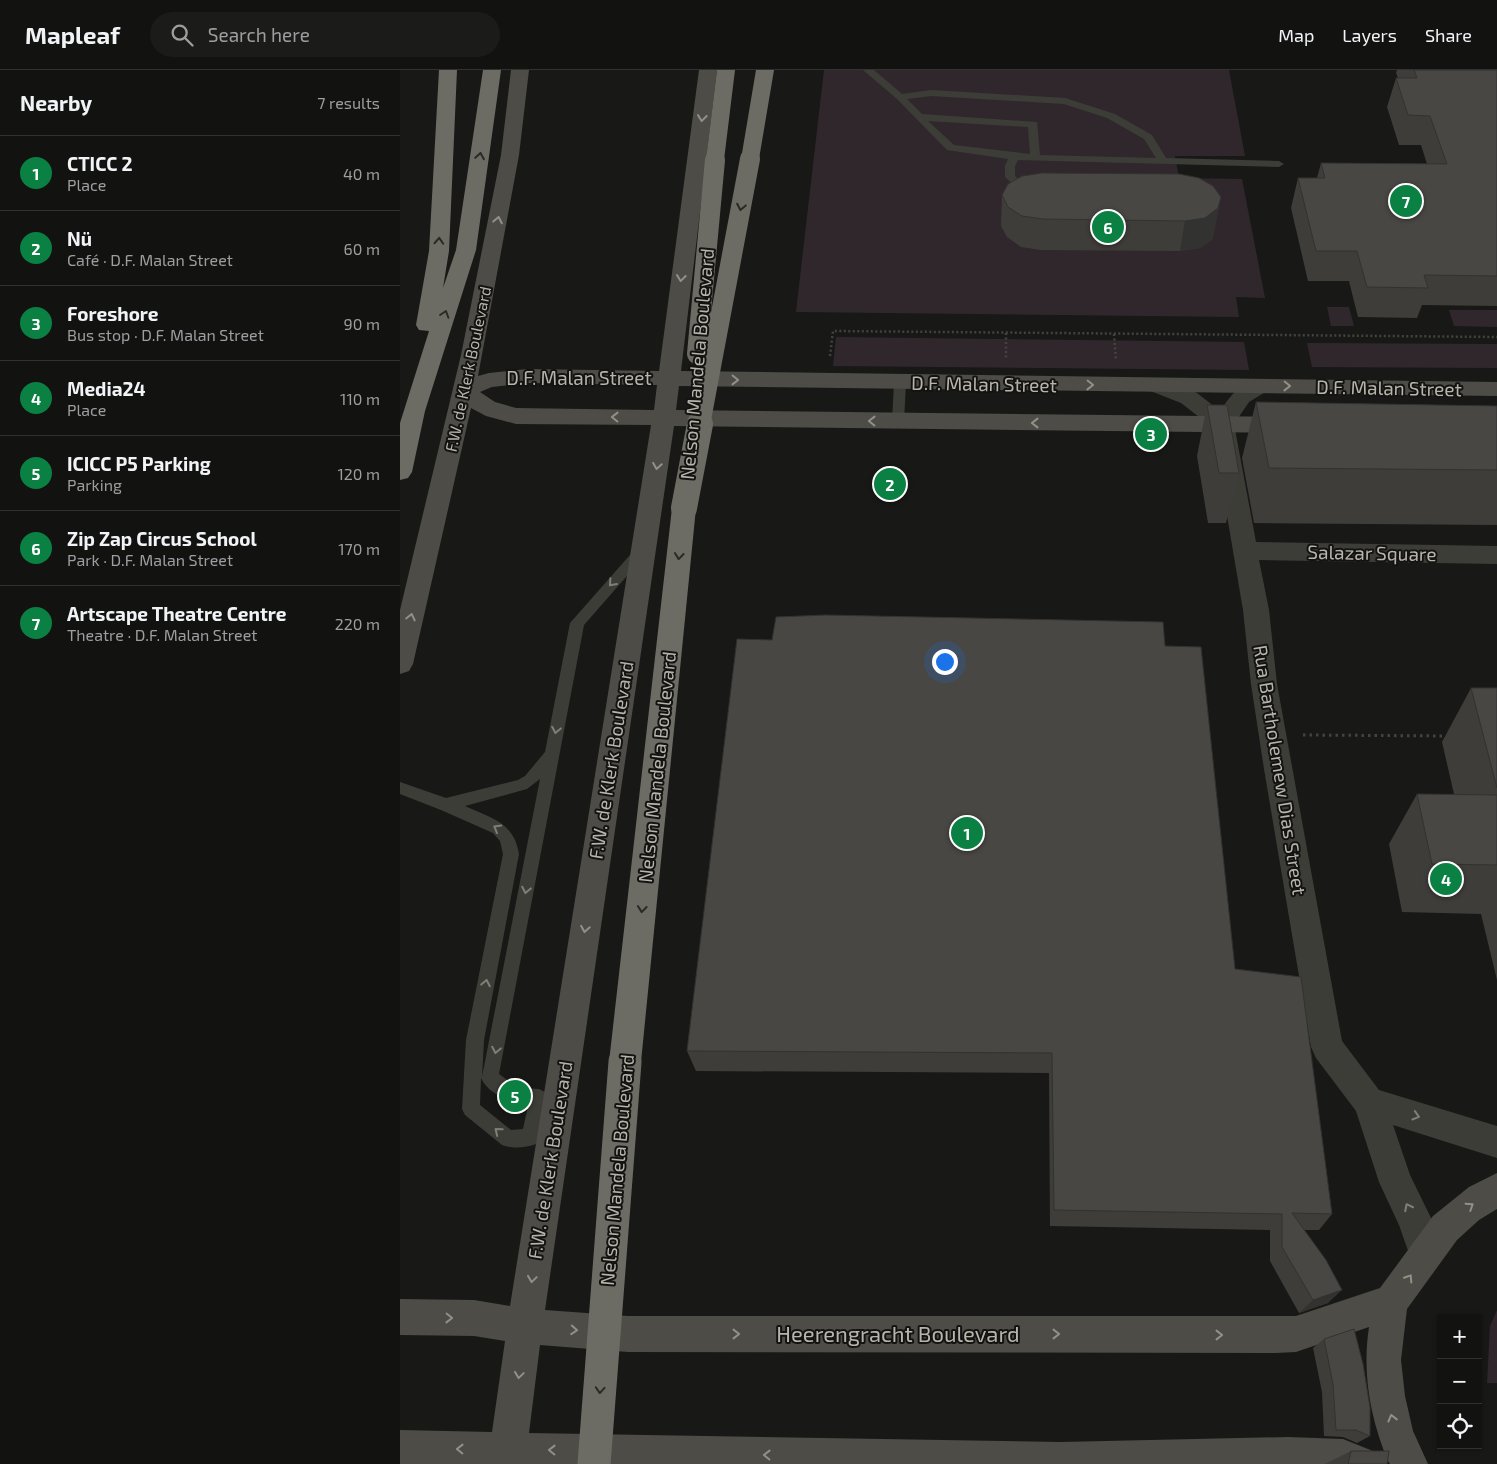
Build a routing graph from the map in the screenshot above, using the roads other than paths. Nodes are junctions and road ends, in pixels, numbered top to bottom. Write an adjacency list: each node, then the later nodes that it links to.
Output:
1 (448, 70): 21 (highway, one-way to 1)
2 (492, 70): 21 (highway, one-way to 2)
3 (520, 70): 19 (main road, F.W. de Klerk Boulevard, one-way to 3)
4 (708, 70): 15 (main road, F.W. de Klerk Boulevard, one-way to 15)
5 (726, 70): 27 (highway, Nelson Mandela Boulevard, bridge)
6 (765, 70): 27 (highway, one-way to 27, bridge)
7 (868, 70): 8 (lane)
8 (900, 97): 9 (lane); 12 (lane)
9 (919, 116): 10 (lane); 11 (lane)
10 (1014, 157): 11 (lane); 14 (lane)
11 (1035, 158): 12 (lane)
12 (1163, 161): 13 (lane)
13 (1278, 164)
14 (1043, 189)
15 (668, 378): 16 (main road, D.F. Malan Street, one-way to 16); 19 (main road, D.F. Malan Street); 22 (main road, F.W. de Klerk Boulevard)
16 (900, 383): 17 (main road, D.F. Malan Street, one-way to 17); 23 (lane)
17 (1156, 385): 18 (main road, D.F. Malan Street); 24 (street)
18 (1259, 386): 20 (main road, D.F. Malan Street, one-way to 20); 24 (street)
19 (465, 388): 22 (main road, D.F. Malan Street, one-way to 19); 31 (main road, F.W. de Klerk Boulevard, one-way to 19)
20 (1497, 390)
21 (414, 410): 26 (highway)
22 (664, 418): 23 (main road, D.F. Malan Street, one-way to 22); 28 (main road, F.W. de Klerk Boulevard, one-way to 28)
23 (898, 421): 24 (main road, D.F. Malan Street, one-way to 23)
24 (1224, 424): 25 (main road, D.F. Malan Street); 29 (street, Rua Bartholemew Dias Street)
25 (1311, 426)
26 (400, 472)
27 (684, 508): 45 (highway, Nelson Mandela Boulevard, one-way to 45, bridge)
28 (645, 547): 32 (lane, one-way to 32); 41 (main road, F.W. de Klerk Boulevard, one-way to 41)
29 (1246, 551): 30 (street, Salazar Square); 35 (street, Rua Bartholemew Dias Street)
30 (1497, 555)
31 (400, 664)
32 (552, 754): 34 (lane); 34 (lane, one-way to 34)
33 (400, 788): 34 (lane)
34 (446, 805)
35 (1369, 1102): 36 (street, one-way to 36); 38 (street, Rua Bartholemew Dias Street, one-way to 35)
36 (1497, 1142)
37 (1497, 1190): 38 (main road, one-way to 37)
38 (1425, 1253): 39 (main road, one-way to 38)
39 (1392, 1302): 41 (main road, Heerengracht Boulevard, one-way to 39); 47 (main road, one-way to 39)
40 (400, 1317): 41 (main road, Heerengracht Boulevard, one-way to 41)
41 (525, 1326): 43 (main road, F.W. de Klerk Boulevard, one-way to 43)
42 (400, 1448): 43 (main road, one-way to 42)
43 (508, 1457): 44 (main road, one-way to 43)
44 (1295, 1460): 46 (main road)
45 (594, 1464)
46 (1360, 1464)
47 (1409, 1464)

